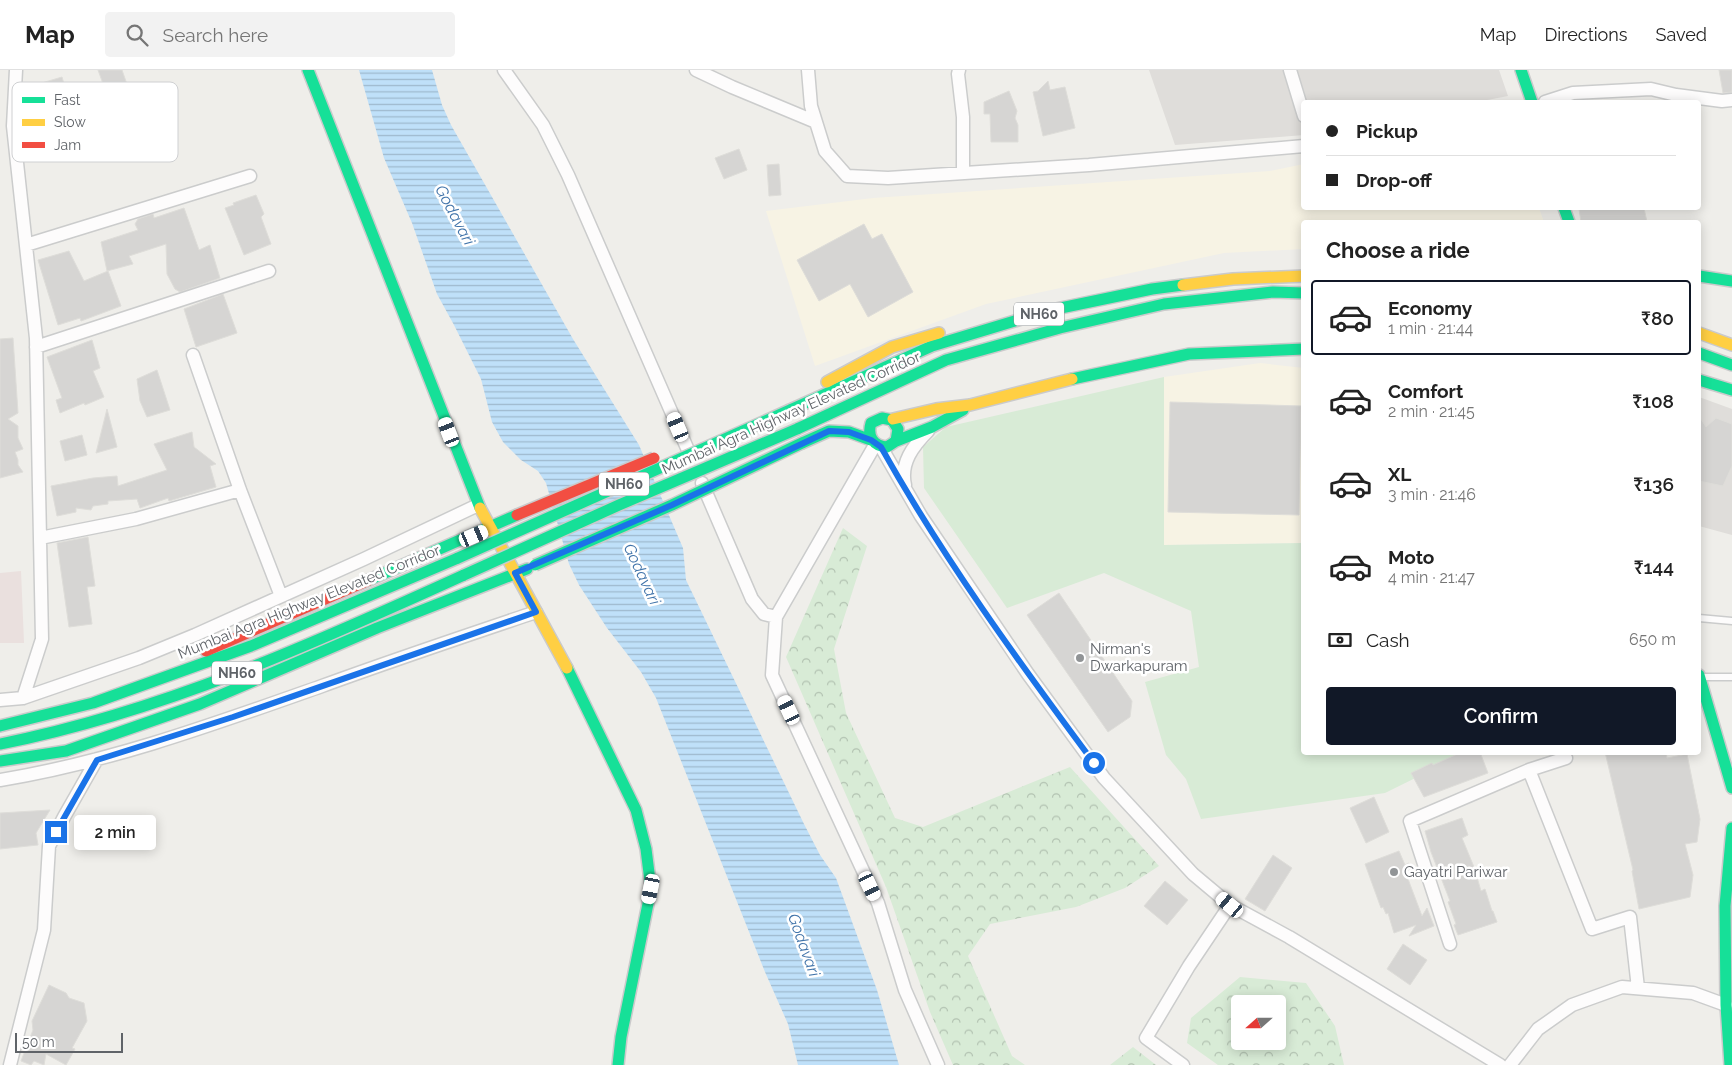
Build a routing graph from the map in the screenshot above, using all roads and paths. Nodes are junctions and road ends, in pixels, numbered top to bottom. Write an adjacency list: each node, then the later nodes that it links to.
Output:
1 (308, 70): 41 (main road)
2 (504, 70): 47 (street)
3 (696, 70): 12 (street)
4 (808, 70): 12 (street)
5 (959, 70): 15 (street)
6 (1290, 70): 11 (street)
7 (1521, 70): 8 (main road)
8 (1531, 100)
9 (1551, 100): 10 (street)
10 (1732, 100)
11 (1301, 106)
12 (816, 122): 15 (street)
13 (1301, 146): 15 (street)
14 (18, 162): 17 (street)
15 (963, 173)
16 (250, 176): 17 (street)
17 (26, 245): 26 (street)
18 (1301, 267): 42 (main road, bridge)
19 (269, 271): 26 (street)
20 (1301, 276): 56 (main road, Mumbai Agra Highway Elevated Corridor / NH60, bridge)
21 (1701, 276): 22 (main road)
22 (1732, 281)
23 (1301, 293): 57 (main road, Mumbai Agra Highway Elevated Corridor / NH60, bridge)
24 (1701, 335): 25 (main road)
25 (1732, 345)
26 (36, 346): 43 (street)
27 (1301, 349): 33 (main road)
28 (1701, 353): 30 (main road)
29 (193, 355): 39 (street)
30 (1732, 365)
31 (1701, 381): 32 (main road)
32 (1732, 390)
33 (970, 405): 34 (main road); 35 (main road)
34 (893, 420): 36 (main road); 37 (main road)
35 (932, 427): 36 (main road); 38 (street)
36 (896, 441): 37 (main road); 38 (street)
37 (876, 444): 40 (street); 44 (main road, bridge); 47 (street)
38 (905, 466): 40 (street)
39 (240, 490): 43 (street); 45 (street)
40 (907, 493): 65 (street)
41 (478, 505): 42 (main road); 45 (street)
42 (492, 528): 44 (main road); 55 (main road)
43 (40, 538): 53 (street)
44 (515, 573): 46 (main road); 59 (main road)
45 (281, 596): 53 (street)
46 (536, 612): 60 (street); 70 (main road)
47 (776, 617): 71 (street)
48 (1701, 618): 49 (lane)
49 (1732, 621)
50 (1701, 676): 51 (lane)
51 (1732, 676)
52 (1701, 683): 63 (main road)
53 (23, 698): 54 (street)
54 (0, 700)
55 (10, 712)
56 (0, 726)
57 (0, 744)
58 (1566, 758): 61 (street)
59 (0, 760)
60 (97, 760): 62 (street); 69 (street)
61 (1529, 770): 66 (street); 67 (street)
62 (0, 780)
63 (1732, 788)
64 (1732, 828): 68 (main road)
65 (1230, 905): 72 (street); 73 (street)
66 (1450, 944)
67 (1638, 988): 68 (street); 74 (street)
68 (1726, 1005): 75 (main road)
69 (10, 1065)
70 (618, 1065)
71 (938, 1065)
72 (1183, 1065)
73 (1500, 1065)
74 (1510, 1065)
75 (1730, 1065)

